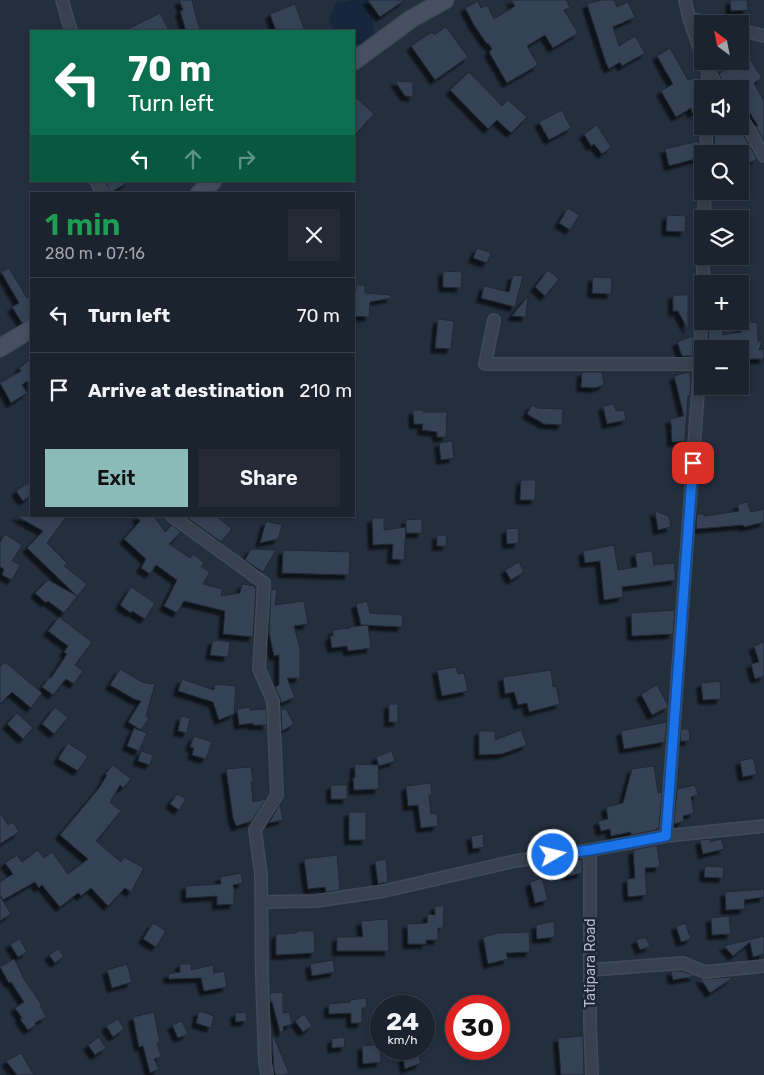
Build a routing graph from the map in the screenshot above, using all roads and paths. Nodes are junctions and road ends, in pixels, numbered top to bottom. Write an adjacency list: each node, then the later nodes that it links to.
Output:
1 (62, 0): 6 (street)
2 (445, 0): 10 (main road)
3 (684, 0): 4 (street)
4 (689, 18): 5 (street); 8 (street)
5 (694, 19)
6 (71, 30)
7 (749, 32): 9 (street)
8 (694, 33)
9 (764, 36)
10 (355, 60)
11 (749, 130): 12 (street)
12 (764, 156)
13 (212, 182): 14 (main road)
14 (201, 192)
15 (494, 320): 18 (street)
16 (30, 330): 17 (main road)
17 (0, 348)
18 (694, 364)
19 (698, 395): 22 (street)
20 (173, 517): 24 (street)
21 (764, 826): 22 (street)
22 (666, 836): 23 (street)
23 (590, 850): 24 (street); 26 (street, Tatipara Road)
24 (261, 902): 27 (street)
25 (764, 966): 26 (street)
26 (590, 970): 28 (street, Tatipara Road)
27 (267, 1075)
28 (592, 1075)

